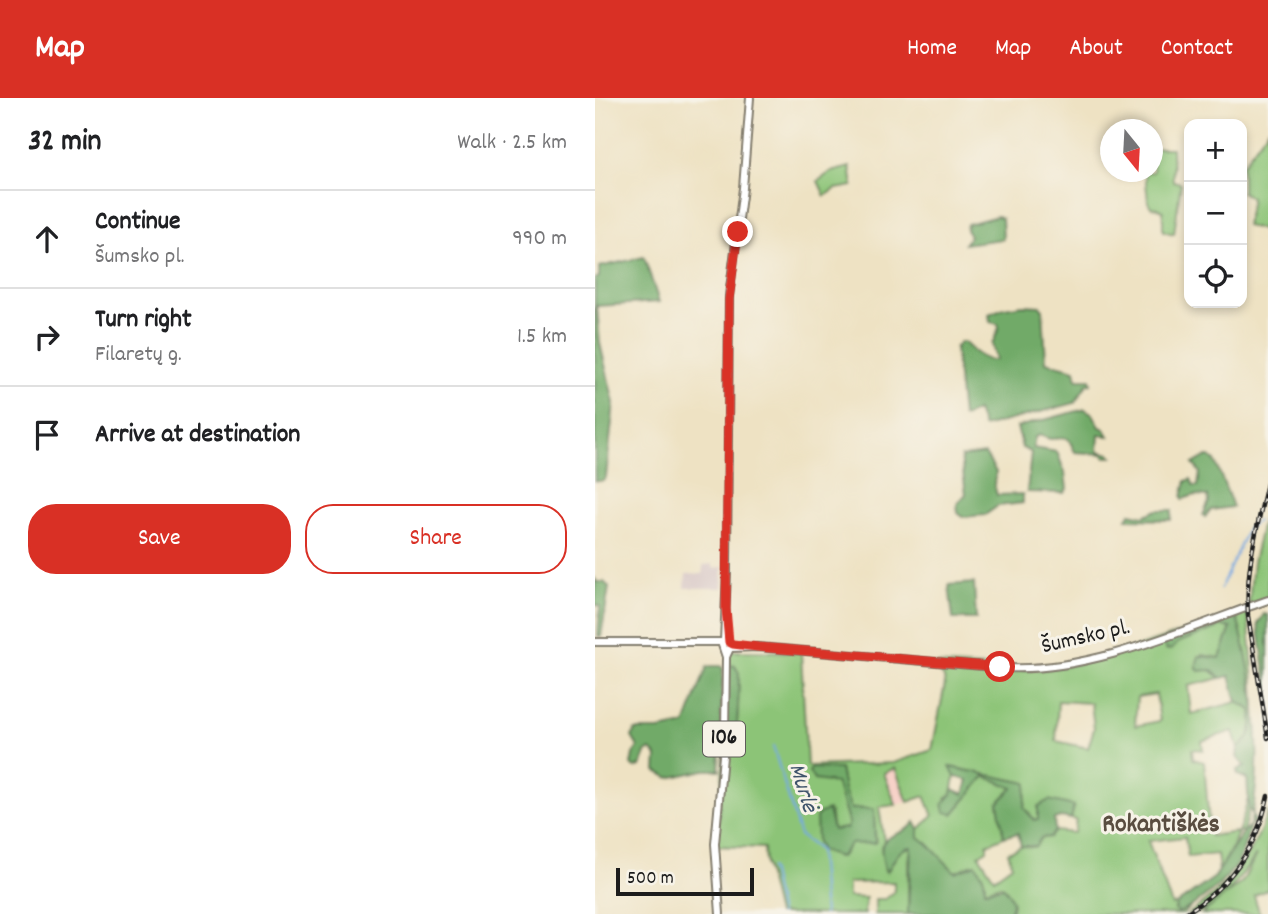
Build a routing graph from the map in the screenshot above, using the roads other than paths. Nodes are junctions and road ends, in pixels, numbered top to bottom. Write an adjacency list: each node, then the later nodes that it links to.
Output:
1 (750, 98): 4 (main road, 106)
2 (1268, 600): 4 (main road, Šumsko pl.)
3 (595, 642): 4 (main road, Šumsko pl.)
4 (726, 645): 5 (main road, 106)
5 (720, 914)

